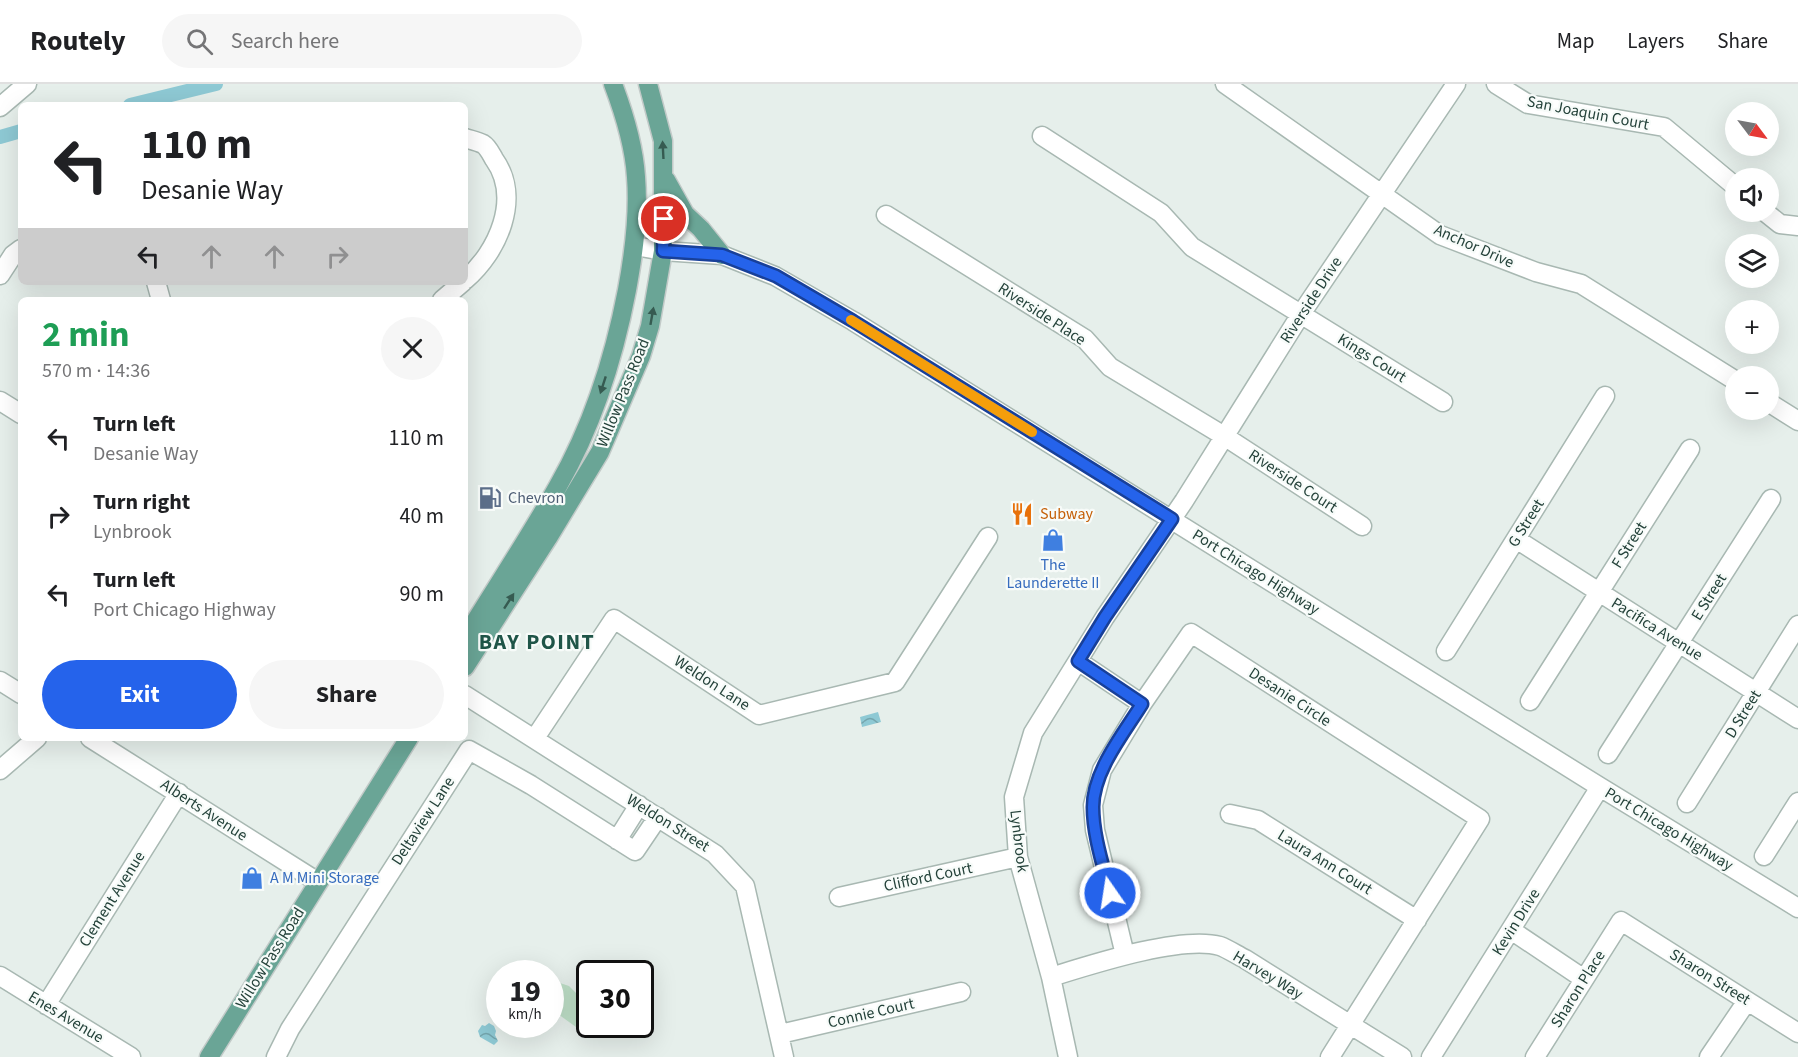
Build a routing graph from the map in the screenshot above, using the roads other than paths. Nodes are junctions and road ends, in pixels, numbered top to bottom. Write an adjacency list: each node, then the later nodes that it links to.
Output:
1 (27, 84): 7 (street)
2 (613, 84): 16 (main road, Willow Pass Road)
3 (648, 84): 10 (main road, Willow Pass Road, one-way to 3)
4 (1225, 84): 12 (street, Anchor Drive)
5 (1456, 84): 12 (street, Riverside Drive)
6 (1496, 84): 11 (street, San Joaquin Court)
7 (0, 107)
8 (1042, 136): 24 (street, Kings Court)
9 (468, 139): 21 (street)
10 (664, 176): 18 (main road, Willow Pass Road); 19 (main road)
11 (1725, 178)
12 (1382, 192): 24 (street, Riverside Drive); 25 (street, Anchor Drive)
13 (886, 215): 32 (street, Riverside Place)
14 (1778, 222): 15 (street)
15 (1798, 226)
16 (635, 246): 18 (street, Port Chicago Highway); 41 (main road, Willow Pass Road, one-way to 41)
17 (18, 251): 20 (street)
18 (663, 251): 19 (street, Port Chicago Highway); 45 (main road, Willow Pass Road, one-way to 18)
19 (722, 255): 35 (street, Port Chicago Highway)
20 (0, 275)
21 (468, 277)
22 (459, 285): 23 (street)
23 (445, 297)
24 (1300, 314): 28 (street, Kings Court); 32 (street, Riverside Drive)
25 (1725, 374)
26 (1605, 396): 38 (street, G Street)
27 (0, 400): 30 (street)
28 (1443, 402)
29 (1779, 409): 31 (street)
30 (18, 412)
31 (1798, 421)
32 (1224, 436): 35 (street, Riverside Drive); 36 (street, Riverside Court)
33 (1690, 449): 39 (street, F Street)
34 (1771, 499): 42 (street, E Street)
35 (1172, 519): 44 (street, Lynbrook); 59 (street, Port Chicago Highway)
36 (1362, 526)
37 (988, 537): 53 (street, Weldon Lane)
38 (1516, 539): 39 (street, Pacifica Avenue); 43 (street, G Street)
39 (1599, 592): 42 (street, Pacifica Avenue); 50 (street, F Street)
40 (1798, 626): 48 (street, D Street)
41 (468, 633)
42 (1679, 644): 48 (street, Pacifica Avenue); 57 (street, E Street)
43 (1446, 651)
44 (1078, 661): 51 (street); 68 (street, Lynbrook)
45 (468, 662)
46 (0, 681): 47 (street)
47 (18, 692)
48 (1757, 692): 52 (street, Pacifica Avenue); 62 (street, D Street)
49 (468, 697): 53 (street, Weldon Street)
50 (1530, 701)
51 (1142, 704): 72 (street, Desanie Circle); 75 (street, Desanie Circle)
52 (1798, 719)
53 (535, 738): 63 (street, Weldon Street)
54 (34, 741): 58 (street)
55 (95, 741): 60 (street, Alberts Avenue)
56 (407, 741): 69 (main road, Willow Pass Road)
57 (1608, 754)
58 (0, 770)
59 (1600, 787): 71 (street, Port Chicago Highway); 74 (street, Kevin Drive)
60 (179, 793): 69 (street, Alberts Avenue); 81 (street, Clement Avenue)
61 (1798, 802): 67 (street)
62 (1687, 803)
63 (639, 805): 65 (street, Weldon Street); 66 (street)
64 (1230, 814): 72 (street, Laura Ann Court)
65 (658, 817): 66 (street, Deltaview Lane); 84 (street, Weldon Street)
66 (617, 840): 87 (street, Deltaview Lane)
67 (1764, 855)
68 (1018, 857): 70 (street, Clifford Court); 77 (street, Lynbrook)
69 (318, 882): 86 (main road, Willow Pass Road)
70 (839, 897)
71 (1798, 908)
72 (1417, 920): 82 (street, Desanie Circle)
73 (1621, 921): 78 (street, Sharon Place); 80 (street, Sharon Street)
74 (1511, 930): 78 (street); 92 (street, Kevin Drive)
75 (1125, 955): 77 (street, Harvey Way); 82 (street, Harvey Way)
76 (0, 976): 81 (street, Enes Avenue)
77 (1051, 977): 89 (street, Lynbrook)
78 (1584, 979): 93 (street, Sharon Place)
79 (961, 992): 84 (street, Connie Court)
80 (1747, 1001): 83 (street, Sharon Street); 94 (street)
81 (45, 1005): 85 (street, Enes Avenue)
82 (1350, 1026): 90 (street, Desanie Circle); 91 (street, Harvey Way)
83 (1798, 1033)
84 (780, 1034): 88 (street, Weldon Street)
85 (131, 1057)
86 (209, 1057)
87 (276, 1057)
88 (784, 1057)
89 (1068, 1057)
90 (1330, 1057)
91 (1402, 1057)
92 (1431, 1057)
93 (1535, 1057)
94 (1709, 1057)

